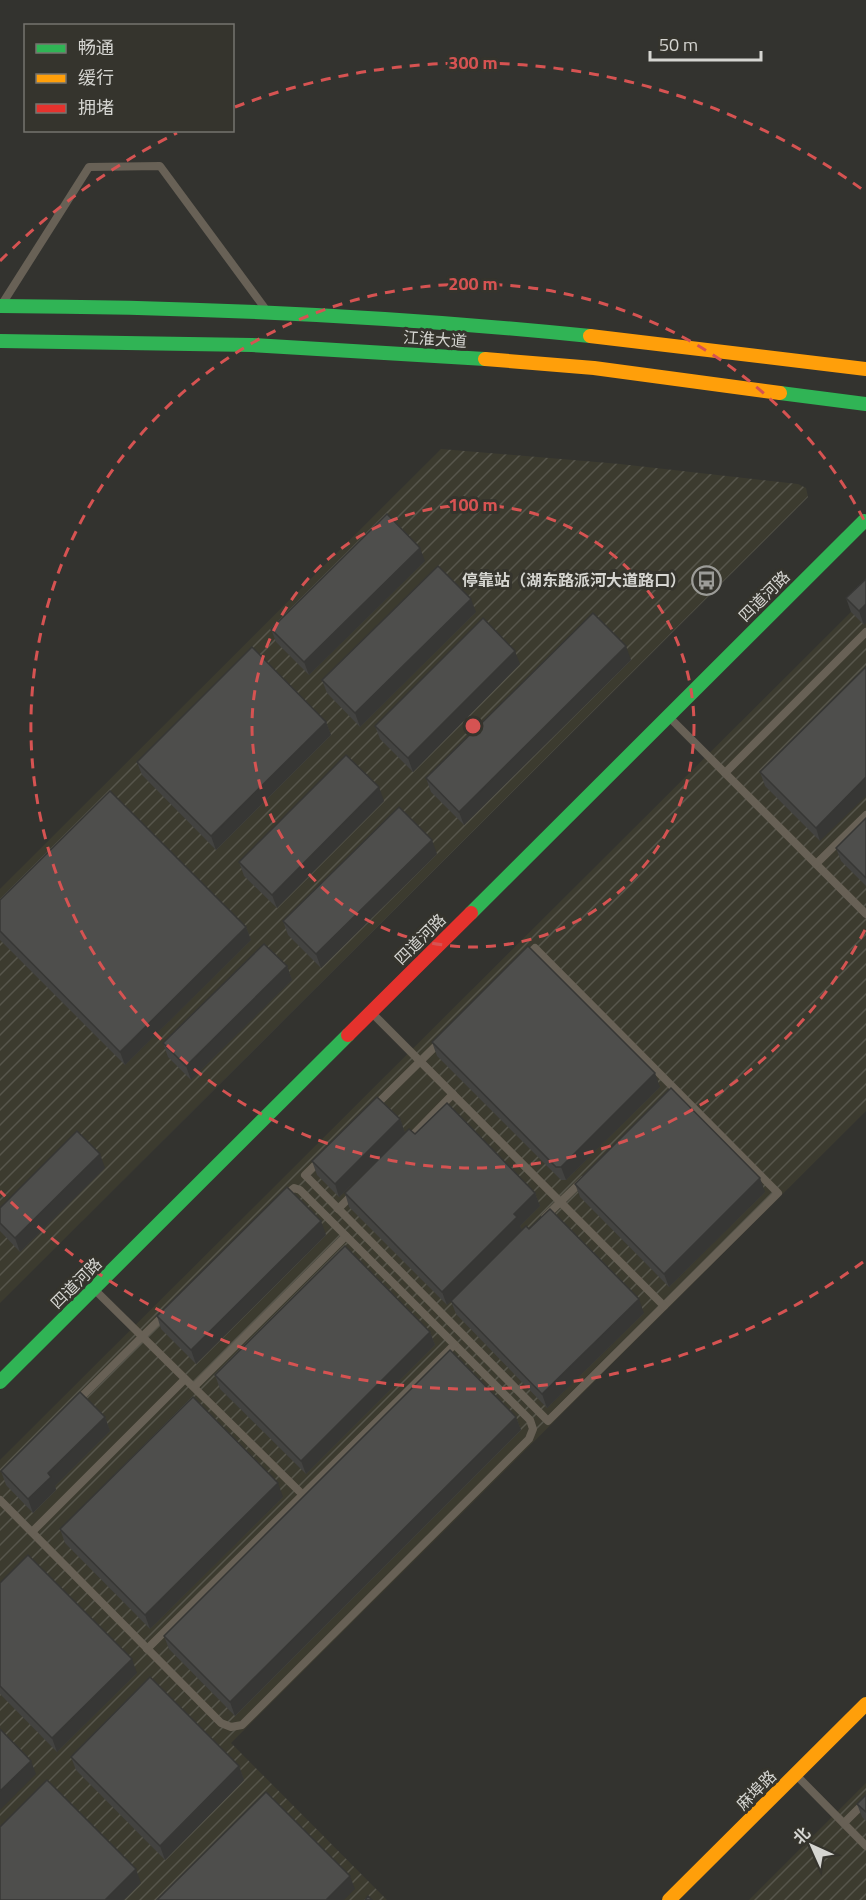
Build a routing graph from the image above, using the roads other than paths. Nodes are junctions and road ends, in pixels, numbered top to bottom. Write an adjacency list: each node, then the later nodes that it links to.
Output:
1 (1, 306): 2 (main road, 江淮大道); 2 (lane)
2 (268, 312): 4 (main road, 江淮大道)
3 (0, 341): 5 (main road, 江淮大道)
4 (866, 369)
5 (862, 405)
6 (865, 519): 8 (main road, 四道河路)
7 (866, 632): 9 (lane)
8 (668, 716): 9 (lane); 13 (main road, 四道河路)
9 (725, 773): 11 (lane)
10 (866, 814): 11 (lane)
11 (816, 864): 12 (lane)
12 (866, 914)
13 (371, 1012): 14 (lane); 26 (main road, 四道河路)
14 (420, 1061): 15 (lane); 16 (lane); 23 (lane)
15 (675, 1088): 17 (lane); 28 (lane)
16 (453, 1094): 18 (lane); 22 (lane)
17 (666, 1096)
18 (404, 1143)
19 (593, 1169): 22 (lane)
20 (363, 1184): 23 (lane)
21 (280, 1200): 25 (lane)
22 (560, 1202): 24 (lane); 28 (lane)
23 (338, 1209): 30 (lane)
24 (536, 1226)
25 (346, 1236): 32 (lane); 35 (lane)
26 (94, 1288): 31 (lane); 34 (main road, 四道河路)
27 (175, 1304): 31 (lane)
28 (664, 1306): 30 (lane)
29 (453, 1308): 30 (lane)
30 (445, 1316)
31 (142, 1336): 33 (lane); 36 (lane)
32 (454, 1345): 37 (lane); 40 (lane)
33 (185, 1379): 35 (lane); 39 (lane)
34 (0, 1382)
35 (194, 1388): 37 (lane)
36 (67, 1411)
37 (303, 1495): 40 (lane)
38 (0, 1500): 39 (lane)
39 (32, 1532): 40 (lane)
40 (147, 1649)
41 (866, 1704): 42 (main road, 麻埠路)
42 (795, 1774): 44 (lane); 46 (main road, 麻埠路)
43 (866, 1801): 44 (lane)
44 (844, 1823): 45 (lane)
45 (866, 1846)
46 (669, 1900)

